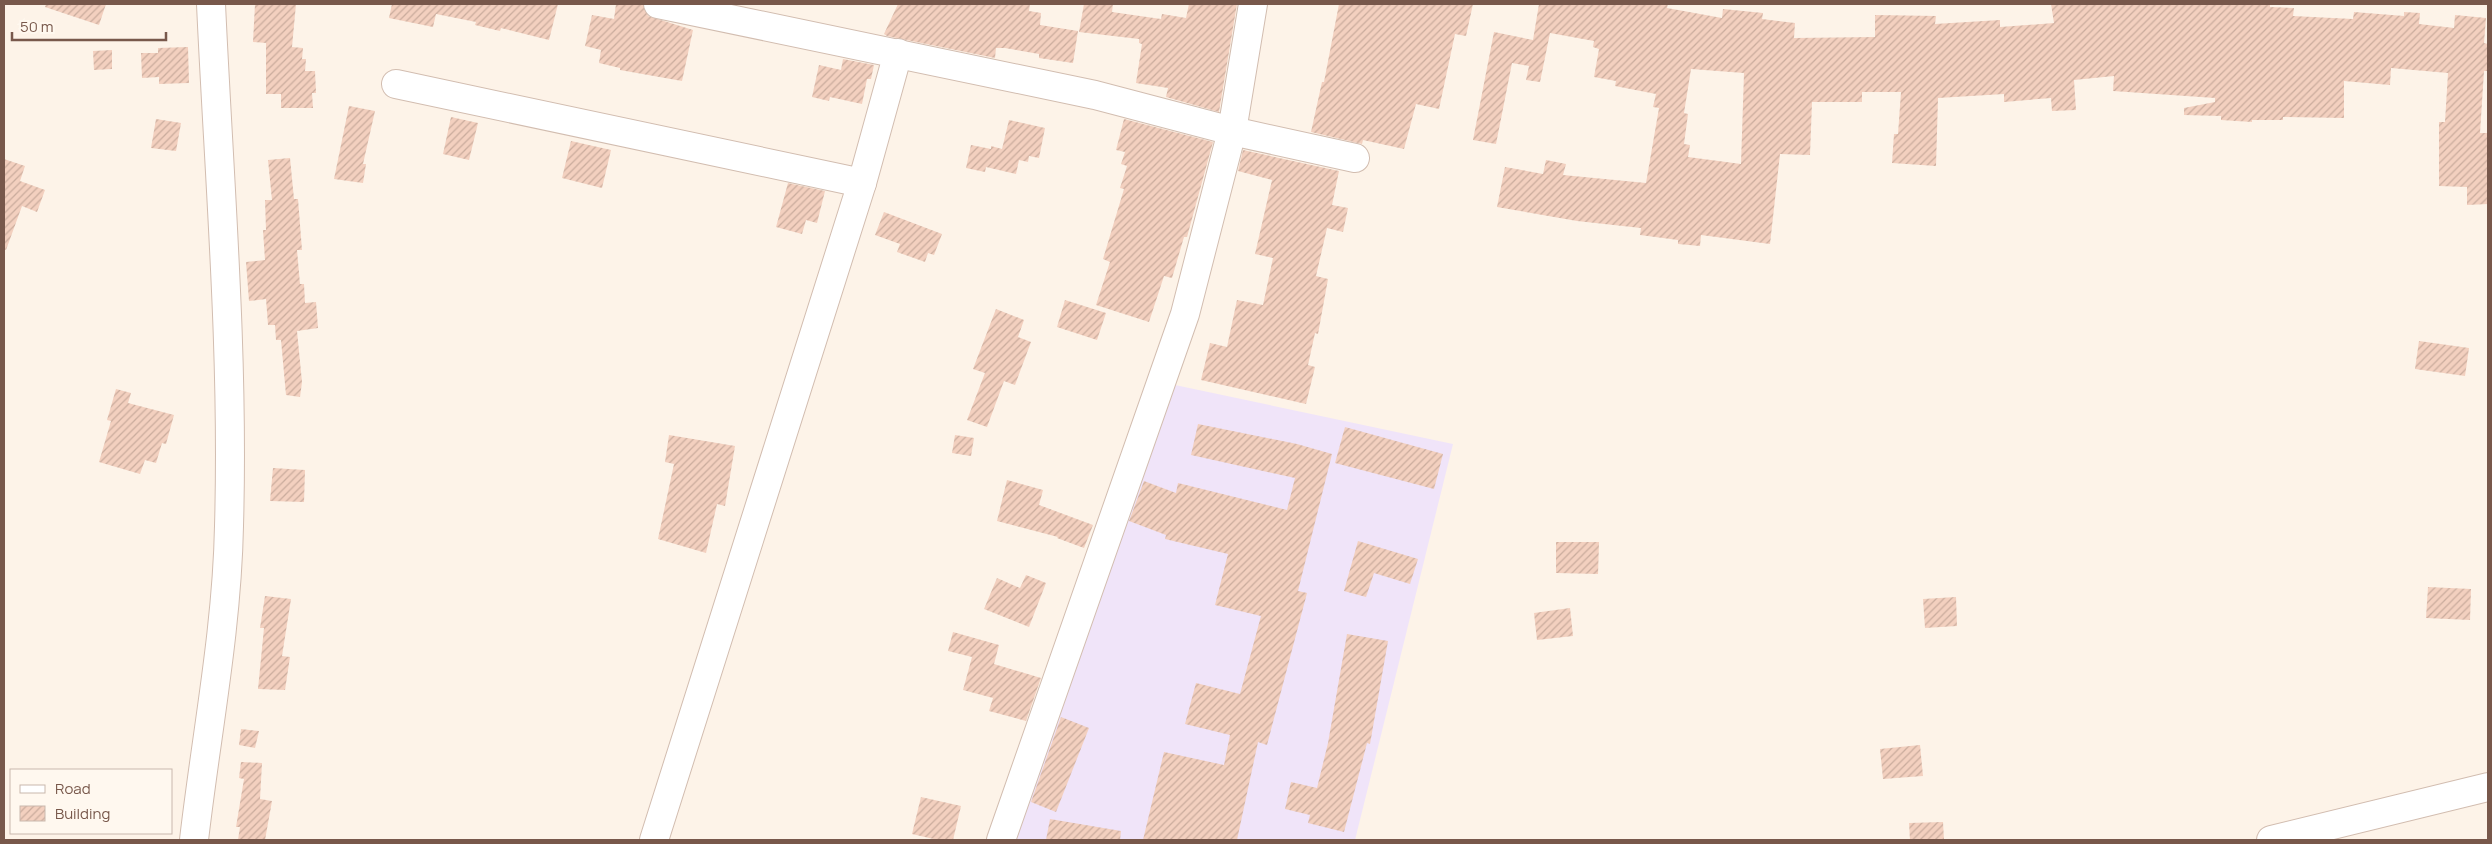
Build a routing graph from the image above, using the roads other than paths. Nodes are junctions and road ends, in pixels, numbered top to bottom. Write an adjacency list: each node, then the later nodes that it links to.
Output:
1 (211, 4): 10 (street)
2 (658, 4): 4 (street)
3 (1253, 4): 6 (street)
4 (898, 53): 6 (street); 8 (street)
5 (396, 84): 8 (street)
6 (1232, 131): 7 (street); 12 (street)
7 (1355, 158)
8 (862, 183): 11 (street)
9 (2488, 787): 13 (street)
10 (194, 840)
11 (654, 840)
12 (1001, 840)
13 (2271, 840)

